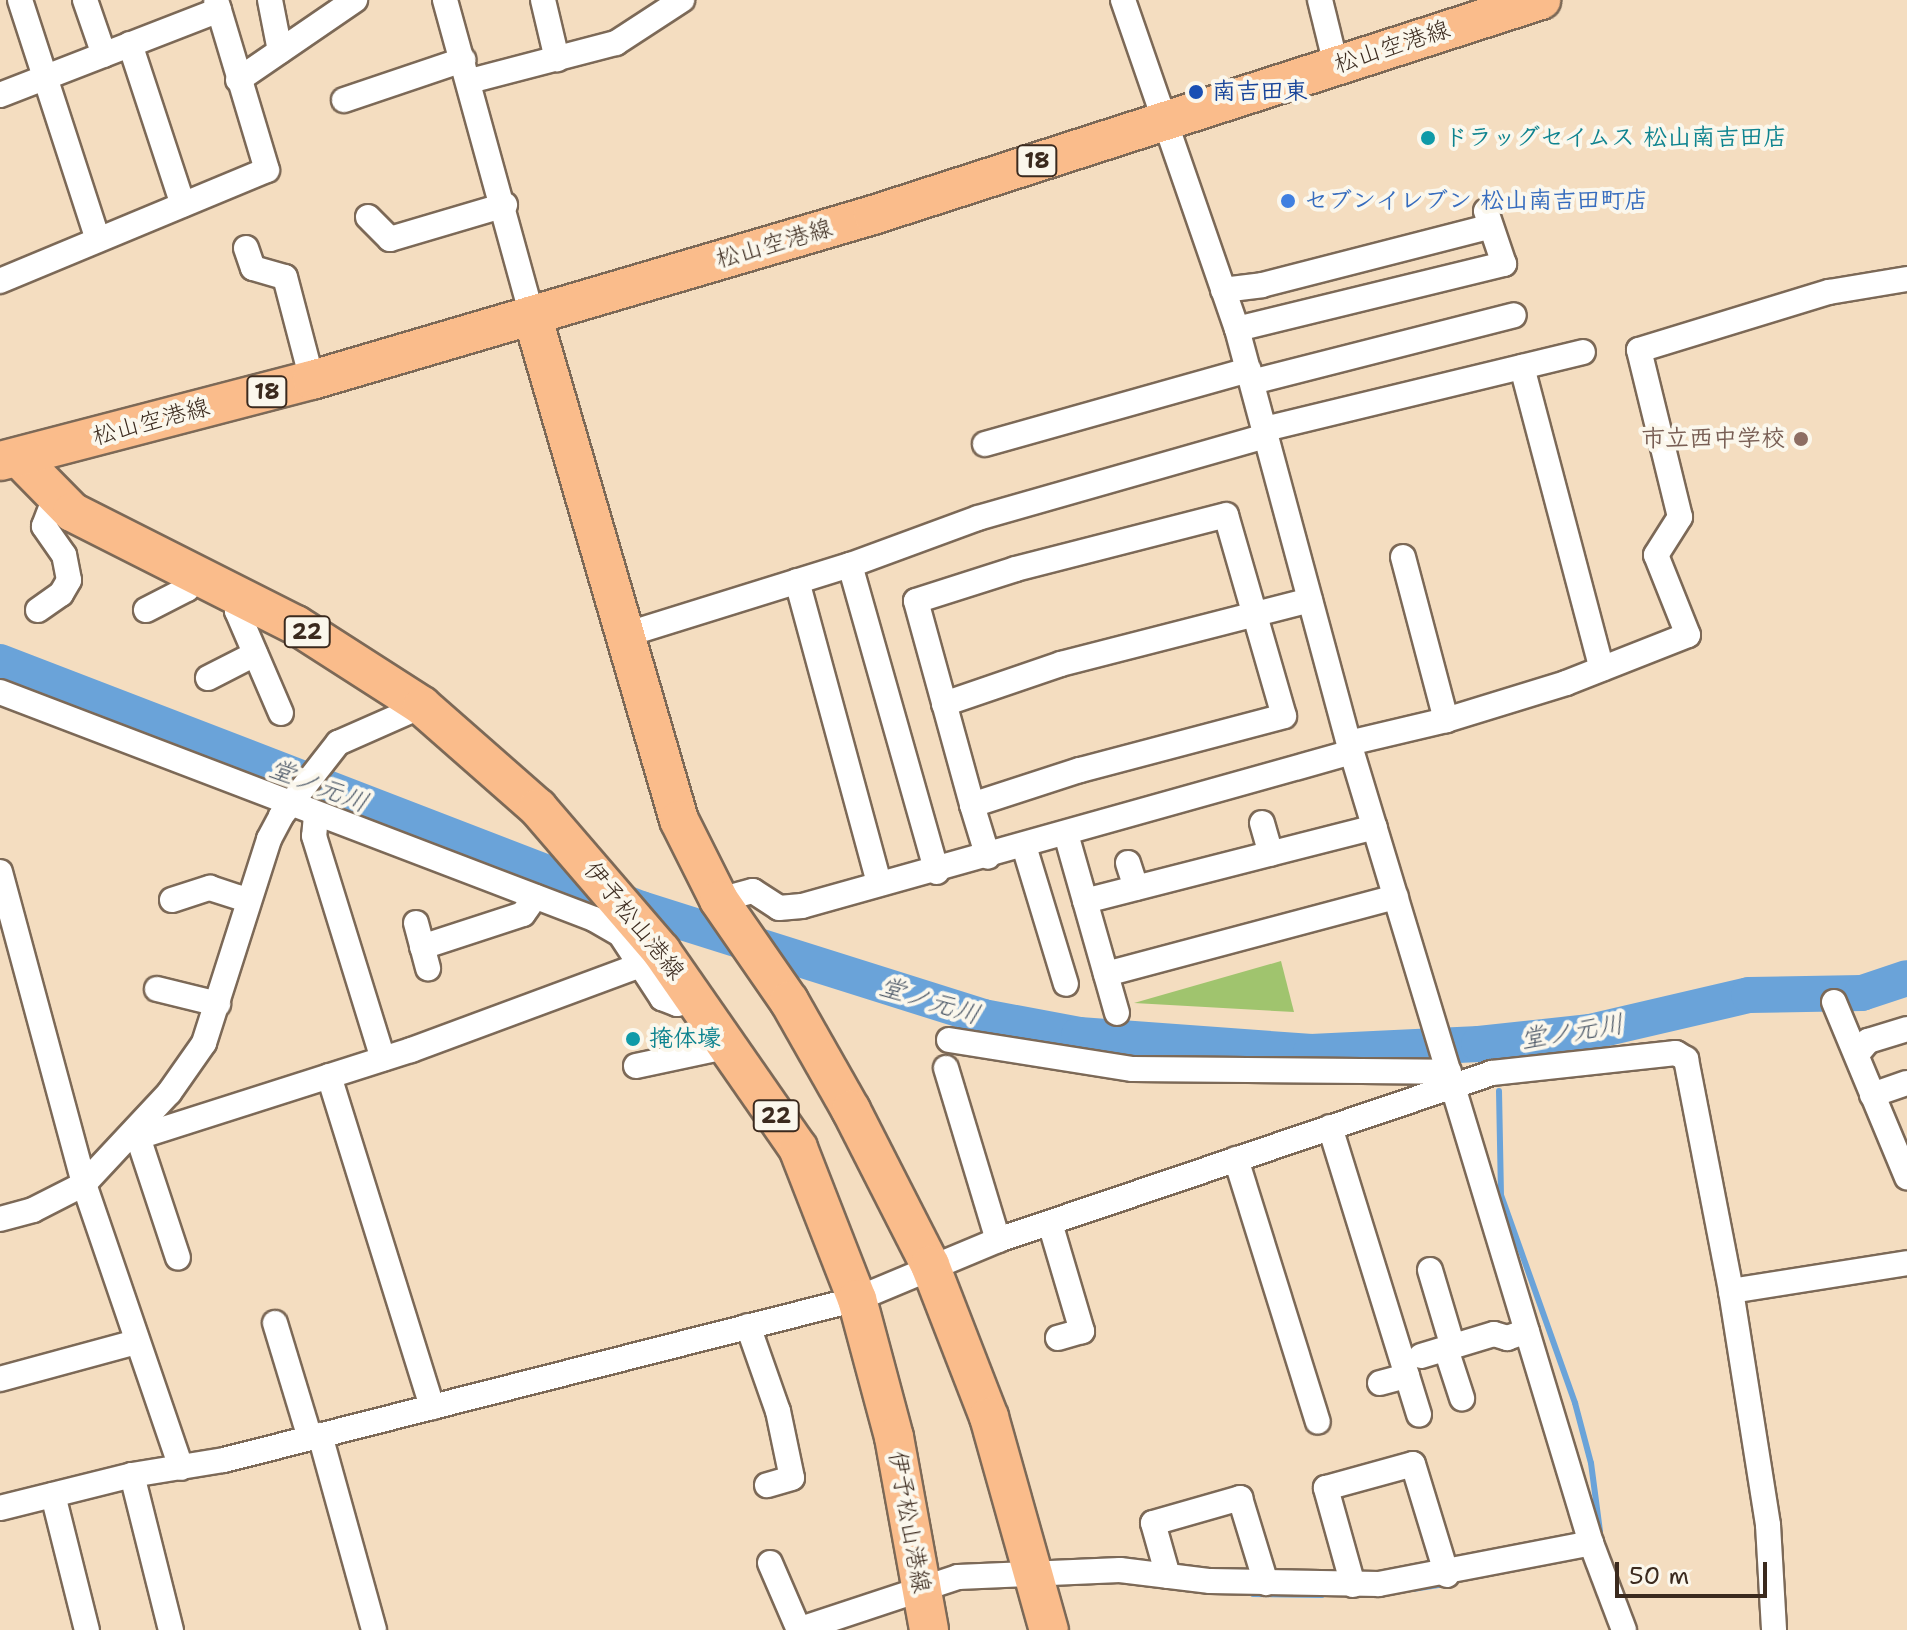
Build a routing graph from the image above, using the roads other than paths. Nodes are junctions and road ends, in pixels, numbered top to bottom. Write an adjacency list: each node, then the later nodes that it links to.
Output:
1 (20, 0): 18 (street)
2 (85, 0): 14 (street)
3 (270, 0): 13 (street)
4 (445, 0): 17 (street)
5 (543, 0): 15 (street)
6 (682, 0): 15 (street)
7 (1123, 0): 22 (street)
8 (1320, 0): 16 (street)
9 (1541, 0): 16 (main road, 松山空港線 / 18)
10 (349, 2): 13 (street)
11 (217, 5): 12 (street); 19 (street)
12 (130, 44): 14 (street); 23 (street)
13 (280, 51): 19 (street)
14 (104, 55): 18 (street)
15 (557, 59): 17 (street)
16 (1336, 65): 22 (main road, 松山空港線 / 18)
17 (467, 70): 21 (street); 24 (street)
18 (46, 77): 20 (street); 26 (street)
19 (238, 80): 23 (street)
20 (0, 95)
21 (344, 100)
22 (1165, 119): 30 (street); 32 (main road, 松山空港線 / 18)
23 (183, 205): 26 (street)
24 (505, 205): 25 (street); 32 (street)
25 (368, 217)
26 (98, 240): 28 (street)
27 (246, 248): 37 (street)
28 (2, 272)
29 (1907, 279): 53 (street)
30 (1223, 290): 33 (street); 33 (street)
31 (1514, 314): 36 (street)
32 (532, 315): 37 (main road, 松山空港線 / 18); 51 (main road)
33 (1237, 329): 36 (street)
34 (1583, 352): 35 (street)
35 (1522, 367): 38 (street); 53 (street)
36 (1250, 376): 38 (street); 39 (street)
37 (312, 380): 40 (main road, 松山空港線 / 18)
38 (1265, 433): 43 (street); 47 (street)
39 (985, 444)
40 (9, 459): 41 (main road, 伊予松山港線 / 22)
41 (55, 498): 44 (main road, 伊予松山港線 / 22); 48 (street)
42 (1403, 557): 59 (street)
43 (850, 565): 45 (street); 72 (street)
44 (196, 574): 46 (main road, 伊予松山港線 / 22); 49 (street)
45 (797, 581): 51 (street); 73 (street)
46 (242, 598): 52 (street); 57 (main road, 伊予松山港線 / 22)
47 (1310, 600): 50 (street); 60 (street)
48 (38, 610)
49 (146, 610)
50 (1255, 616): 56 (street); 56 (street); 62 (street)
51 (625, 635): 80 (main road)
52 (255, 654): 54 (street); 58 (street)
53 (1602, 669): 59 (street)
54 (208, 678)
55 (0, 692): 61 (street)
56 (944, 704): 62 (street)
57 (422, 706): 61 (street); 83 (main road, 伊予松山港線 / 22)
58 (281, 713)
59 (1446, 720): 60 (street)
60 (1351, 748): 65 (street); 66 (street)
61 (292, 800): 63 (street); 78 (street)
62 (972, 805): 69 (street)
63 (316, 815): 75 (street); 94 (street)
64 (1262, 823): 68 (street)
65 (1375, 827): 68 (street); 76 (street)
66 (1066, 834): 67 (street); 79 (street)
67 (1024, 846): 69 (street); 85 (street)
68 (1271, 854): 74 (street)
69 (988, 857): 72 (street)
70 (1128, 863): 74 (street)
71 (0, 872): 82 (street)
72 (937, 872): 73 (street)
73 (879, 883): 80 (street)
74 (1136, 888): 79 (street)
75 (535, 897): 81 (street); 83 (street)
76 (1396, 897): 84 (street); 97 (street)
77 (172, 900): 78 (street)
78 (248, 900): 88 (street)
79 (1085, 901): 84 (street)
80 (721, 903): 111 (main road)
81 (416, 923)
82 (8, 933): 105 (street)
83 (651, 958): 92 (main road, 伊予松山港線 / 22); 94 (street)
84 (1106, 974): 89 (street)
85 (1066, 984)
86 (157, 989): 88 (street)
87 (1834, 1002): 93 (street)
88 (218, 1004): 102 (street)
89 (1117, 1013)
90 (1907, 1029): 93 (street)
91 (949, 1040): 97 (street)
92 (730, 1046): 95 (street); 114 (main road, 伊予松山港線 / 22)
93 (1858, 1053): 100 (street)
94 (383, 1059): 98 (street)
95 (636, 1066)
96 (946, 1068): 108 (street)
97 (1449, 1075): 101 (street); 113 (street); 117 (street)
98 (329, 1076): 102 (street); 125 (street)
99 (1907, 1083): 100 (street)
100 (1872, 1095): 104 (street)
101 (1330, 1127): 103 (street); 121 (street)
102 (133, 1138): 105 (street); 109 (street)
103 (1236, 1159): 107 (street); 127 (street)
104 (1907, 1177)
105 (84, 1184): 106 (street); 119 (street)
106 (0, 1219)
107 (1050, 1223): 108 (street); 118 (street)
108 (998, 1240): 111 (street)
109 (178, 1258)
110 (1907, 1263): 113 (street)
111 (930, 1265): 114 (street); 136 (main road)
112 (1430, 1270): 120 (street)
113 (1731, 1291): 149 (street)
114 (857, 1299): 116 (street); 141 (main road, 伊予松山港線 / 22)
115 (275, 1323): 128 (street)
116 (748, 1326): 125 (street); 131 (street)
117 (1527, 1331): 120 (street); 134 (street)
118 (1058, 1338)
119 (136, 1342): 122 (street); 129 (street)
120 (1449, 1348): 121 (street); 124 (street)
121 (1414, 1366): 123 (street); 126 (street)
122 (0, 1379)
123 (1380, 1383)
124 (1462, 1398)
125 (432, 1407): 128 (street)
126 (1419, 1415)
127 (1318, 1422)
128 (315, 1436): 129 (street); 144 (street)
129 (181, 1468): 130 (street)
130 (132, 1475): 132 (street); 143 (street)
131 (767, 1485)
132 (53, 1495): 133 (street); 142 (street)
133 (0, 1508)
134 (1591, 1543): 137 (street); 148 (street)
135 (770, 1563): 145 (street)
136 (1036, 1572): 138 (street); 141 (street); 147 (main road)
137 (1447, 1575): 140 (street); 140 (street)
138 (1168, 1576): 139 (street); 139 (street)
139 (1266, 1583): 140 (street)
140 (1353, 1585)
141 (921, 1587): 145 (street); 146 (main road, 伊予松山港線 / 22)
142 (87, 1630)
143 (171, 1630)
144 (374, 1630)
145 (799, 1630)
146 (929, 1630)
147 (1049, 1630)
148 (1624, 1630)
149 (1774, 1630)

